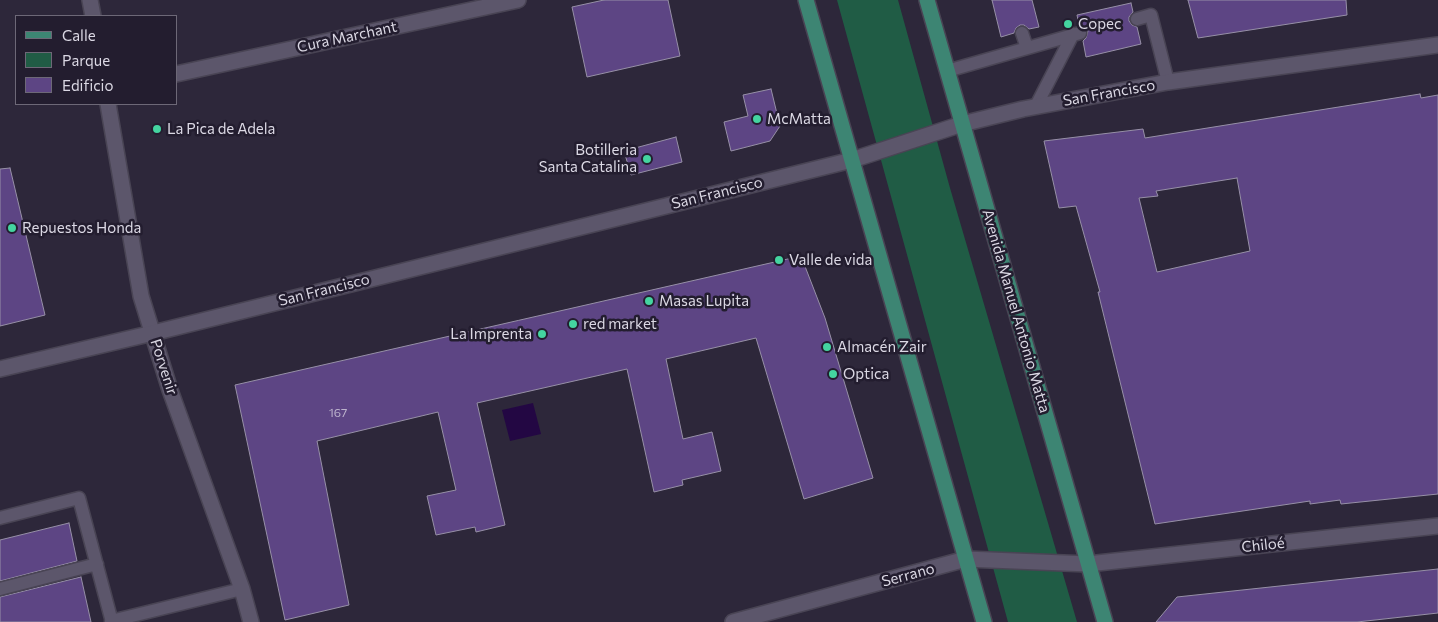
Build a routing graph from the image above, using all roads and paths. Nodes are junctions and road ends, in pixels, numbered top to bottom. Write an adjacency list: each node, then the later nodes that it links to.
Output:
1 (90, 0): 5 (street)
2 (518, 0): 11 (street, Cura Marchant)
3 (806, 0): 16 (main road)
4 (927, 0): 10 (main road, Avenida Manuel Antonio Matta)
5 (93, 15)
6 (1137, 19): 12 (lane)
7 (1022, 33): 9 (lane)
8 (1438, 45): 12 (street, San Francisco)
9 (1027, 48): 10 (lane); 14 (lane)
10 (947, 71): 15 (main road, Avenida Manuel Antonio Matta)
11 (178, 74)
12 (1168, 82): 14 (street, San Francisco)
13 (108, 105): 17 (street, Porvenir)
14 (1036, 106): 15 (street, San Francisco)
15 (962, 124): 16 (street, San Francisco); 23 (main road, Avenida Manuel Antonio Matta)
16 (852, 160): 17 (street, San Francisco); 21 (main road)
17 (152, 333): 18 (street, San Francisco); 25 (street, Porvenir)
18 (0, 369)
19 (0, 518): 22 (lane)
20 (1438, 526): 23 (street, Chiloé)
21 (966, 559): 23 (street, Serrano); 28 (street, Serrano); 29 (main road)
22 (97, 564): 24 (lane); 26 (lane)
23 (1088, 564): 30 (main road, Avenida Manuel Antonio Matta)
24 (0, 589)
25 (242, 589): 26 (lane); 27 (street, Porvenir)
26 (112, 621)
27 (251, 622)
28 (733, 622)
29 (984, 622)
30 (1105, 622)

